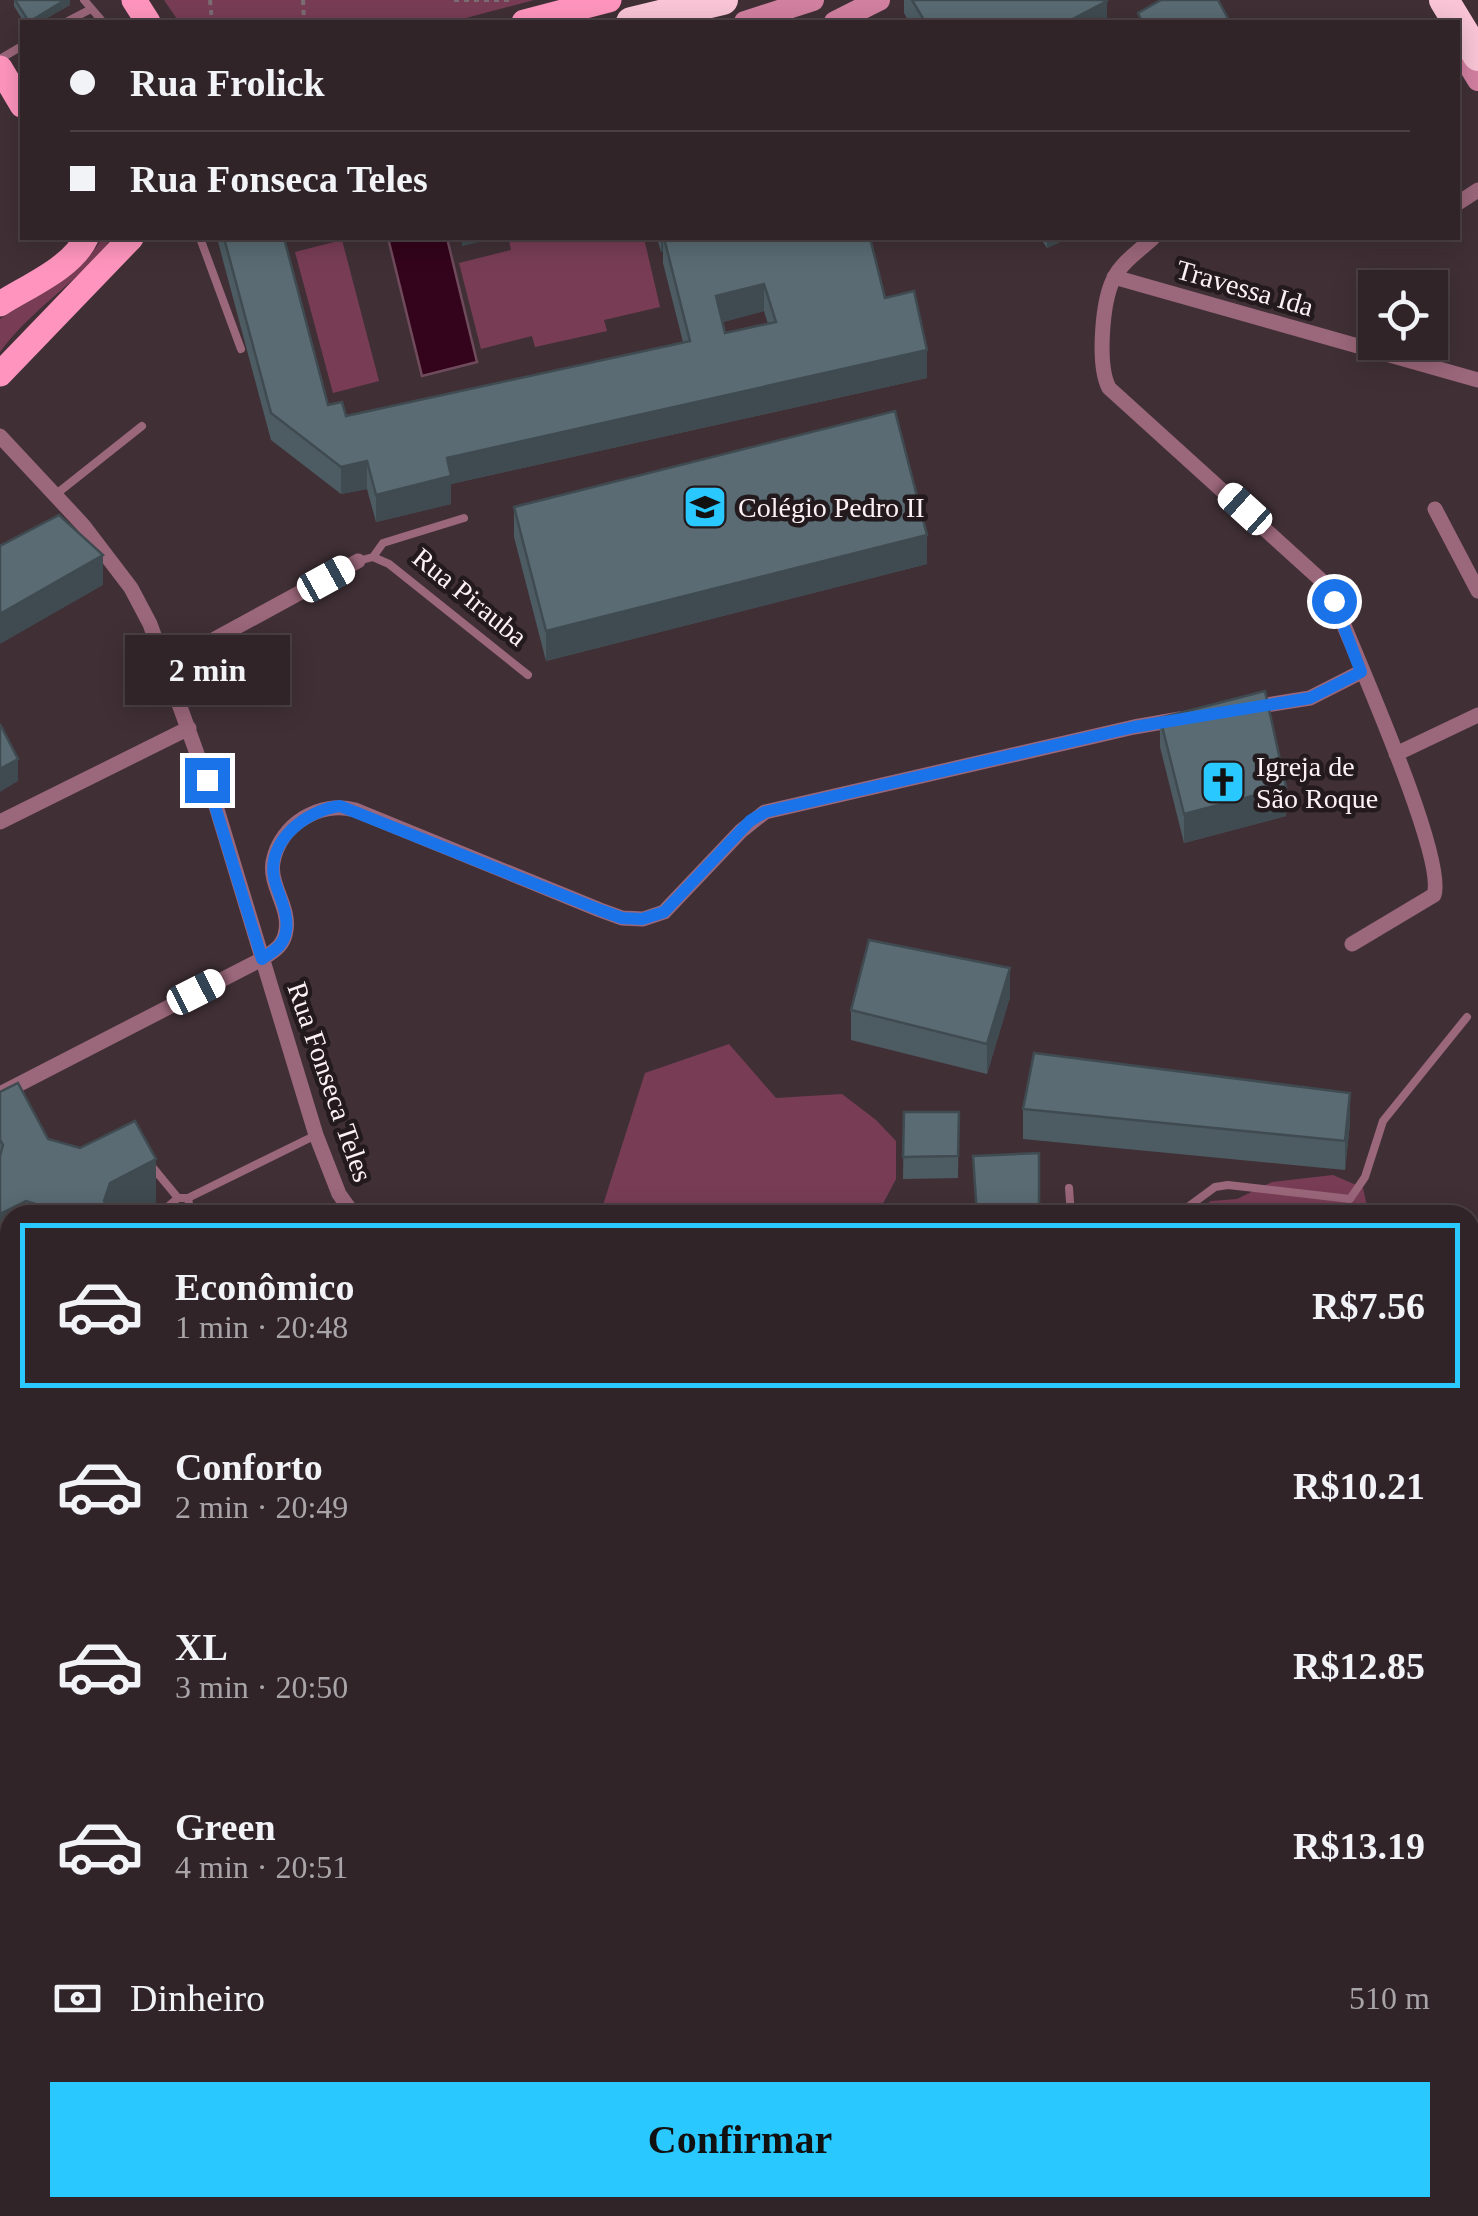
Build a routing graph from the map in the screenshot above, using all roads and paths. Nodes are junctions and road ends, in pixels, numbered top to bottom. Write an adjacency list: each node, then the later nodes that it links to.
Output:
1 (84, 0): 8 (lane)
2 (454, 0): 3 (path)
3 (511, 0)
4 (609, 0): 11 (main road)
5 (723, 0): 12 (highway)
6 (812, 0): 13 (street)
7 (879, 0): 14 (street)
8 (91, 9): 9 (lane); 10 (lane)
9 (70, 20)
10 (101, 20)
11 (532, 20)
12 (639, 20)
13 (751, 20)
14 (839, 20)
15 (1460, 25): 18 (highway)
16 (1460, 49): 20 (street)
17 (16, 55): 19 (lane); 21 (main road)
18 (1478, 55)
19 (0, 59)
20 (1478, 80)
21 (20, 88)
22 (85, 240): 27 (main road)
23 (130, 240): 29 (main road)
24 (201, 240): 28 (lane)
25 (1151, 240): 26 (street)
26 (1114, 277): 30 (street, Travessa Ida); 39 (street)
27 (0, 304)
28 (241, 349)
29 (0, 374)
30 (1478, 380)
31 (142, 426): 33 (lane)
32 (0, 436): 33 (street, Rua Fonseca Teles)
33 (55, 495): 38 (street, Rua Fonseca Teles)
34 (1436, 509): 37 (street)
35 (464, 518): 36 (lane)
36 (365, 559): 38 (street); 40 (lane, Rua Pirauba)
37 (1478, 591)
38 (166, 665): 44 (street, Rua Fonseca Teles)
39 (1361, 672): 41 (street); 45 (street)
40 (528, 675)
41 (1232, 711)
42 (1478, 715): 45 (street)
43 (1193, 717): 48 (street)
44 (189, 728): 46 (street); 48 (street, Rua Fonseca Teles)
45 (1396, 754): 47 (street)
46 (0, 822)
47 (1352, 944)
48 (262, 959): 50 (street); 51 (street, Rua Fonseca Teles)
49 (1467, 1017): 59 (lane)
50 (0, 1094)
51 (316, 1135): 54 (lane); 57 (street, Rua Fonseca Teles)
52 (144, 1158): 54 (lane)
53 (1069, 1188): 58 (lane)
54 (183, 1198): 55 (lane); 56 (lane)
55 (173, 1205)
56 (186, 1205)
57 (347, 1205)
58 (1070, 1205)
59 (1191, 1205)

